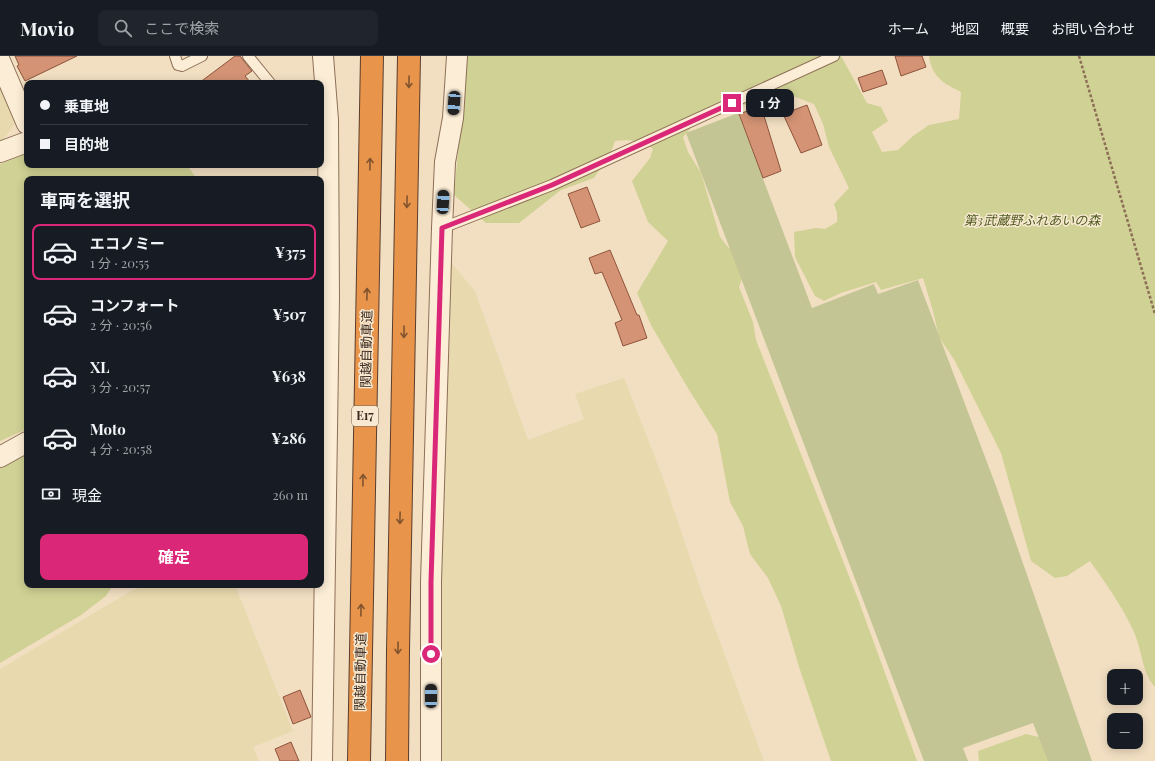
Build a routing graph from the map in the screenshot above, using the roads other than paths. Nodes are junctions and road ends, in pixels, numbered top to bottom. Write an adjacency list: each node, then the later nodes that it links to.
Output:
1 (175, 56): 2 (lane)
2 (202, 56)
3 (248, 56): 10 (lane)
4 (323, 56): 15 (street)
5 (372, 56): 21 (highway, 関越自動車道 / E17, one-way to 5)
6 (410, 56): 22 (highway, one-way to 22)
7 (457, 56): 14 (street)
8 (834, 56): 14 (lane)
9 (0, 61): 11 (street)
10 (268, 80)
11 (24, 117)
12 (24, 143): 13 (street)
13 (0, 152)
14 (442, 228): 23 (street)
15 (325, 299): 17 (street)
16 (24, 444): 18 (street)
17 (324, 453)
18 (0, 457)
19 (323, 588): 20 (street)
20 (322, 761)
21 (359, 761)
22 (397, 761)
23 (430, 761)

